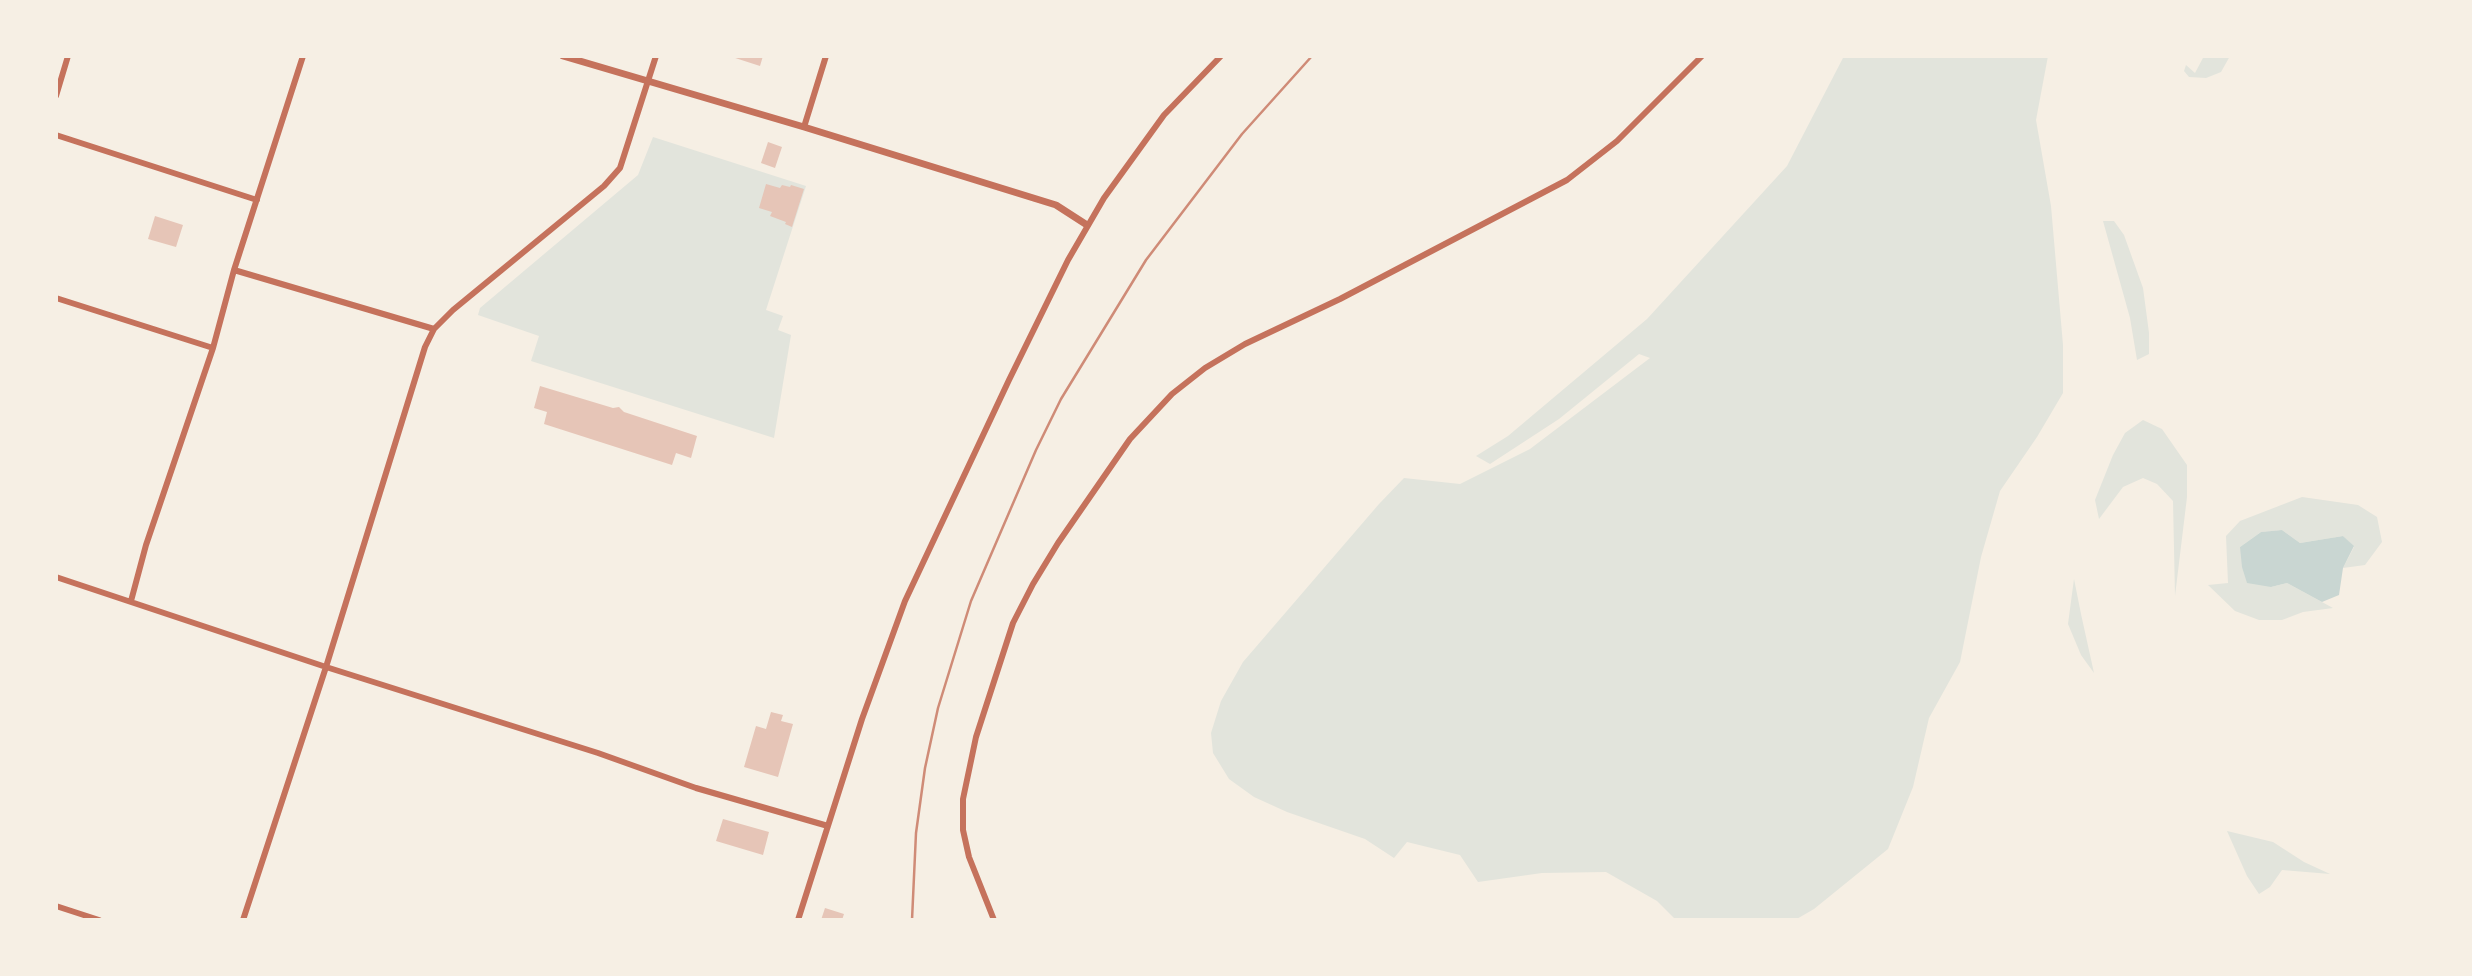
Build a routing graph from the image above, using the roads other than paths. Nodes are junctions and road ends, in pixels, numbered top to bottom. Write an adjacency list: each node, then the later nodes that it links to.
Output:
1 (68, 56): 9 (street)
2 (303, 56): 12 (street)
3 (563, 56): 8 (street)
4 (656, 56): 8 (street)
5 (826, 56): 10 (street)
6 (1220, 56): 13 (street)
7 (1702, 56): 26 (street)
8 (648, 82): 10 (street); 16 (street)
9 (56, 96)
10 (804, 127): 13 (street)
11 (56, 135): 12 (street)
12 (257, 200): 14 (street)
13 (1087, 225): 21 (street)
14 (234, 270): 16 (street); 17 (street)
15 (56, 298): 17 (street)
16 (434, 330): 20 (street)
17 (213, 348): 19 (street)
18 (56, 577): 19 (street)
19 (131, 601): 20 (street)
20 (326, 667): 21 (street); 24 (street)
21 (828, 826): 25 (street)
22 (56, 906): 23 (street)
23 (99, 920)
24 (243, 920)
25 (798, 920)
26 (994, 920)

